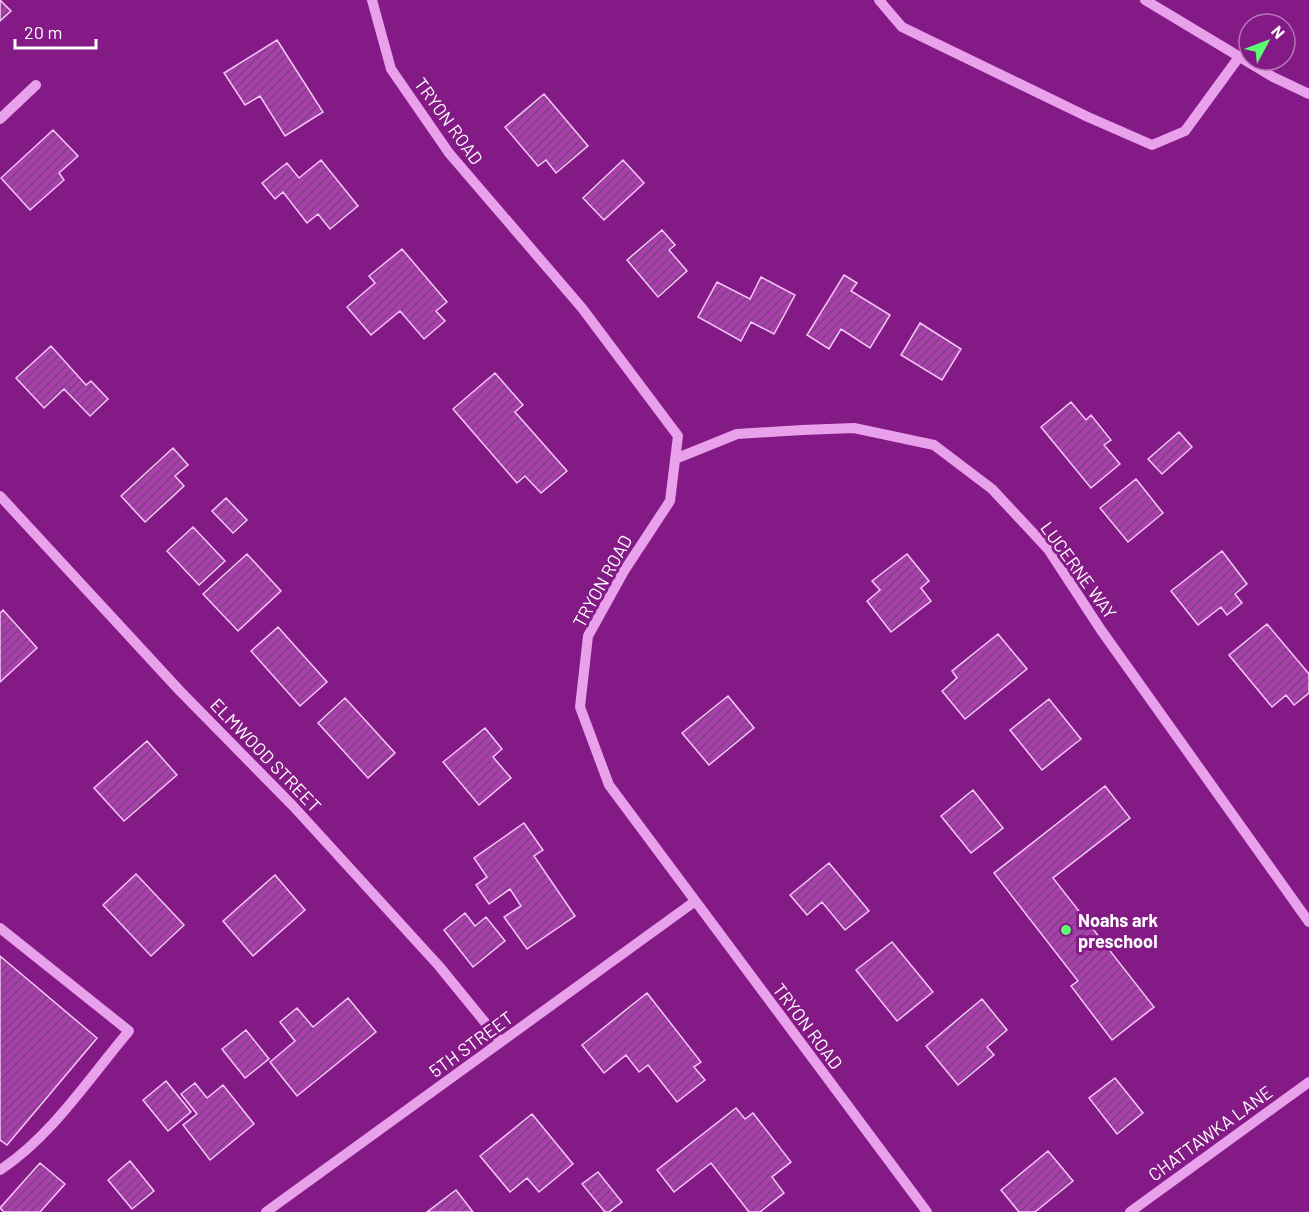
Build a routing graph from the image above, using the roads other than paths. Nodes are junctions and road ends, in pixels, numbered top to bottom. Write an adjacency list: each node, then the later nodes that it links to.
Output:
1 (372, 0): 10 (street, TRYON ROAD)
2 (879, 0): 5 (street)
3 (1145, 0): 4 (street)
4 (1237, 56)
5 (1237, 60)
6 (1267, 72): 8 (street)
7 (36, 85): 9 (street)
8 (1309, 94)
9 (0, 118)
10 (675, 459): 12 (street, TRYON ROAD); 13 (street, LUCERNE WAY)
11 (0, 496): 15 (street, ELMWOOD STREET)
12 (694, 902): 15 (street, 5TH STREET); 19 (street, TRYON ROAD)
13 (1309, 922)
14 (0, 928): 17 (street)
15 (501, 1042): 18 (street, 5TH STREET)
16 (1309, 1082): 20 (street, CHATTAWKA LANE)
17 (0, 1170)
18 (266, 1212)
19 (927, 1212)
20 (1130, 1212)

